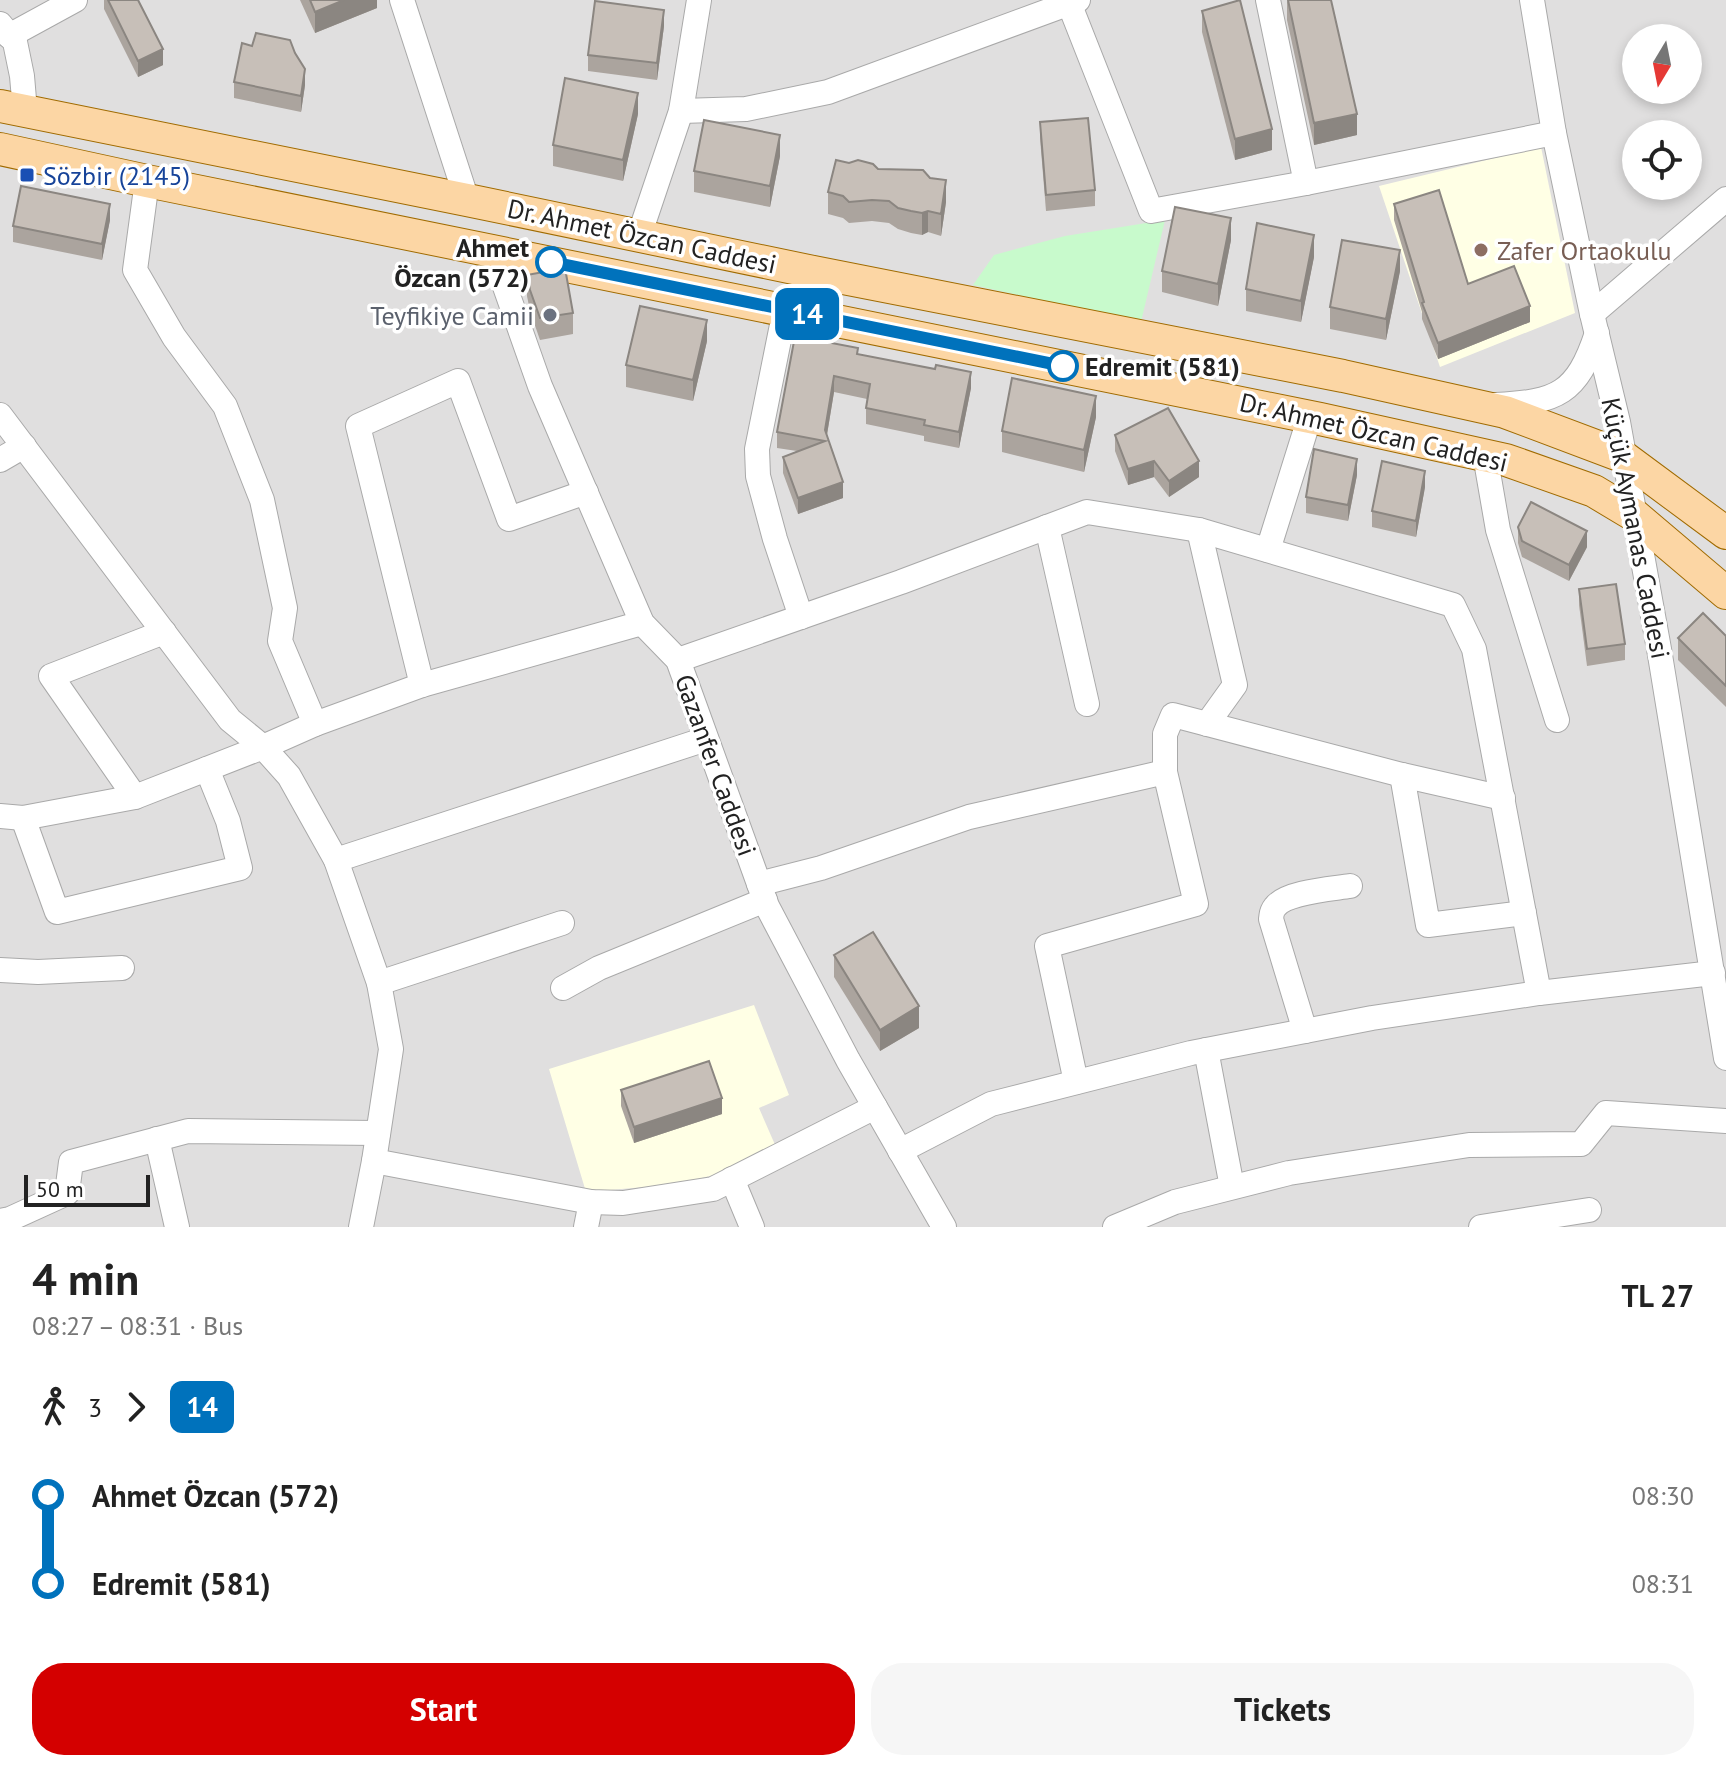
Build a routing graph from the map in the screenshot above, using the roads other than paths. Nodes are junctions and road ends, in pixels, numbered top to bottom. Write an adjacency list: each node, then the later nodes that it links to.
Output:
1 (75, 0): 7 (street)
2 (402, 0): 15 (street)
3 (699, 0): 9 (street)
4 (1268, 0): 13 (street)
5 (1532, 0): 10 (street, Küçük Aymanas Caddesi)
6 (1074, 2): 9 (street); 13 (street)
7 (5, 30): 8 (street)
8 (13, 108): 15 (main road, Dr. Ahmet Özcan Caddesi)
9 (681, 111): 16 (street)
10 (1554, 133): 13 (street); 19 (street, Küçük Aymanas Caddesi)
11 (0, 149): 12 (main road, Dr. Ahmet Özcan Caddesi)
12 (147, 181): 17 (main road, Dr. Ahmet Özcan Caddesi); 41 (street)
13 (1306, 183)
14 (1726, 199): 19 (street)
15 (467, 200): 16 (main road, Dr. Ahmet Özcan Caddesi)
16 (639, 236): 20 (main road, Dr. Ahmet Özcan Caddesi)
17 (492, 250): 18 (main road, Dr. Ahmet Özcan Caddesi); 27 (street, Gazanfer Caddesi)
18 (785, 310): 22 (main road, Dr. Ahmet Özcan Caddesi); 34 (street)
19 (1594, 323): 20 (street); 25 (street, Küçük Aymanas Caddesi)
20 (1479, 406): 25 (main road, Dr. Ahmet Özcan Caddesi)
21 (0, 415): 23 (street)
22 (1310, 416): 24 (main road, Dr. Ahmet Özcan Caddesi); 32 (street)
23 (24, 446): 26 (street); 36 (street)
24 (1485, 455): 28 (main road, Dr. Ahmet Özcan Caddesi); 40 (street)
25 (1622, 456): 28 (street, Küçük Aymanas Caddesi); 31 (main road, Dr. Ahmet Özcan Caddesi)
26 (0, 460)
27 (586, 492): 35 (street, Gazanfer Caddesi); 38 (street)
28 (1634, 515): 33 (main road, Dr. Ahmet Özcan Caddesi); 58 (street, Küçük Aymanas Caddesi)
29 (1047, 527): 30 (street); 34 (street); 39 (street)
30 (1199, 530): 32 (street); 42 (street)
31 (1726, 533)
32 (1268, 550): 49 (street)
33 (1726, 593)
34 (801, 617): 37 (street)
35 (642, 623): 37 (street, Gazanfer Caddesi); 38 (street)
36 (164, 632): 44 (street); 48 (street)
37 (678, 660): 43 (street, Gazanfer Caddesi)
38 (422, 685): 41 (street)
39 (1087, 704)
40 (1557, 720)
41 (315, 724): 44 (street)
42 (1207, 724): 46 (street); 47 (street)
43 (706, 739): 51 (street); 53 (street, Gazanfer Caddesi)
44 (263, 747): 45 (street); 51 (street)
45 (207, 769): 48 (street); 50 (street)
46 (1165, 772): 53 (street); 65 (street)
47 (1402, 775): 49 (street); 54 (street)
48 (135, 797): 50 (street)
49 (1503, 798): 54 (street)
50 (12, 817)
51 (336, 860): 59 (street)
52 (1350, 886): 62 (street)
53 (762, 892): 60 (street); 66 (street, Gazanfer Caddesi)
54 (1524, 913): 61 (street)
55 (562, 923): 59 (street)
56 (122, 968): 57 (street)
57 (0, 970)
58 (1713, 973): 61 (street); 64 (street, Küçük Aymanas Caddesi)
59 (379, 983): 68 (street)
60 (563, 988)
61 (1539, 993): 62 (street)
62 (1305, 1031): 63 (street)
63 (1206, 1050): 65 (street); 73 (street)
64 (1726, 1058)
65 (1076, 1082): 70 (street)
66 (875, 1107): 70 (street, Gazanfer Caddesi); 72 (street)
67 (1726, 1121): 73 (street)
68 (378, 1133): 69 (street); 71 (street)
69 (157, 1139): 76 (street); 77 (street)
70 (900, 1151): 81 (street, Gazanfer Caddesi)
71 (374, 1161): 74 (street); 78 (street)
72 (732, 1179): 74 (street); 80 (street)
73 (1232, 1187): 82 (street)
74 (591, 1202): 79 (street)
75 (1589, 1210): 83 (street)
76 (0, 1221)
77 (177, 1227)
78 (361, 1227)
79 (586, 1227)
80 (752, 1227)
81 (944, 1227)
82 (1115, 1227)
83 (1481, 1227)

